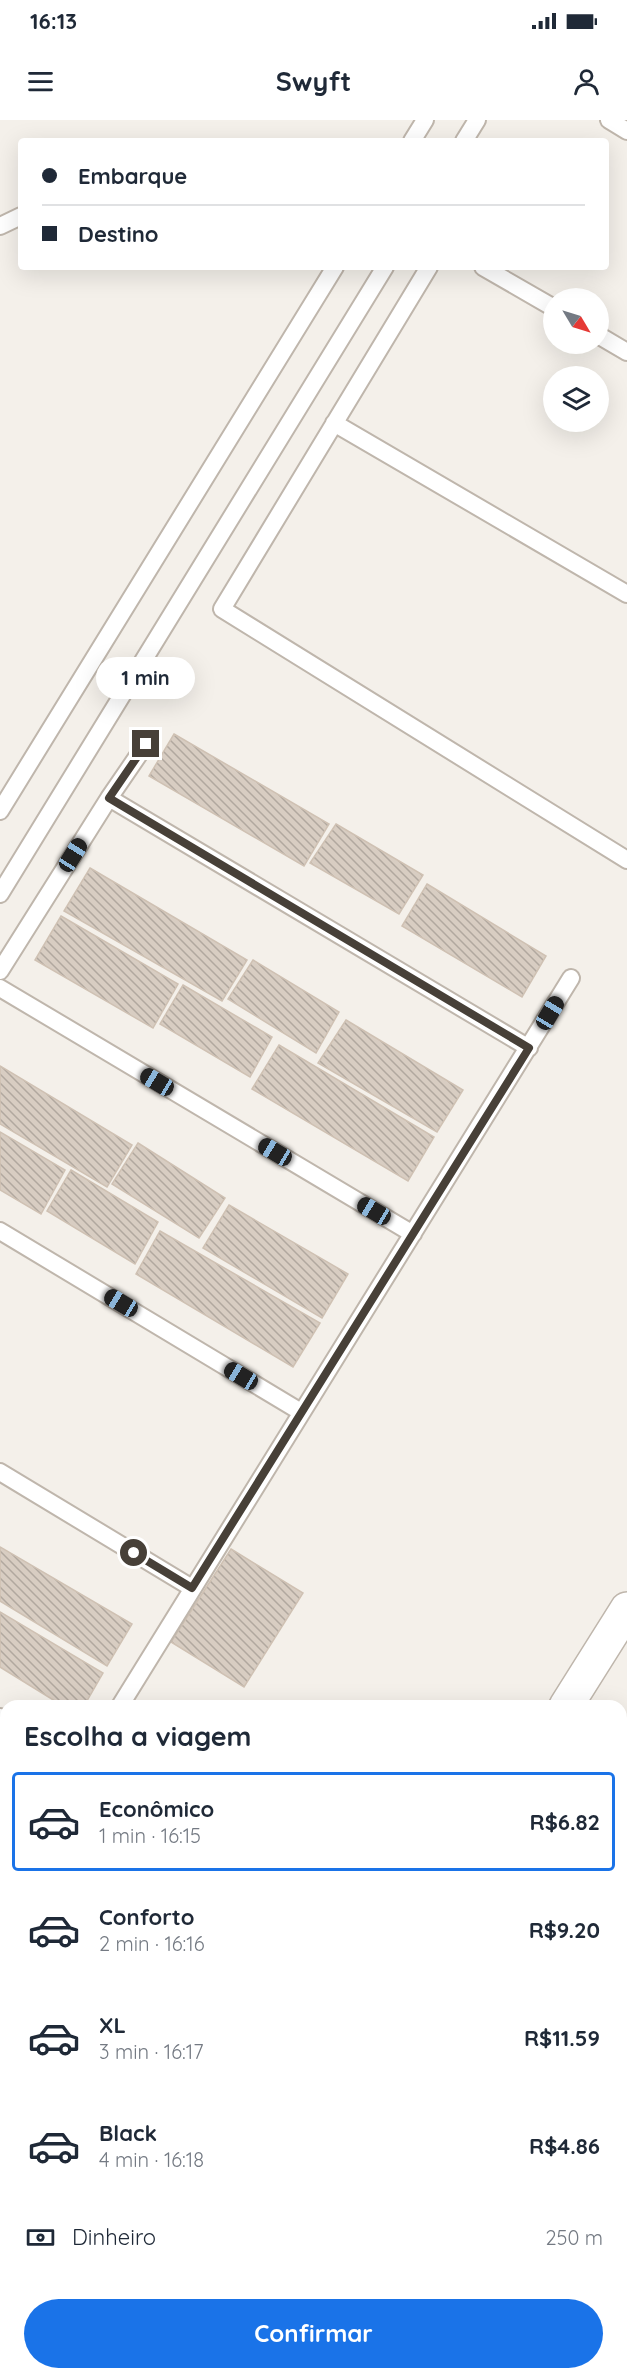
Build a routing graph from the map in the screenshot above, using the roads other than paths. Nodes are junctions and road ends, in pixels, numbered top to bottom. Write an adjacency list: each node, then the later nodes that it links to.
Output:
1 (425, 120): 5 (lane)
2 (477, 120): 6 (lane)
3 (609, 120): 4 (lane)
4 (627, 131)
5 (414, 138)
6 (466, 138)
7 (18, 217): 8 (lane)
8 (0, 226)
9 (333, 270): 20 (lane)
10 (383, 270): 22 (lane)
11 (427, 270): 16 (lane)
12 (488, 270): 13 (lane)
13 (543, 302)
14 (609, 341): 15 (lane)
15 (627, 352)
16 (334, 423): 17 (lane); 21 (lane)
17 (627, 594)
18 (146, 744): 19 (lane)
19 (109, 798): 23 (lane); 26 (lane)
20 (0, 811)
21 (627, 860)
22 (0, 894)
23 (0, 971)
24 (571, 978): 26 (lane)
25 (0, 988): 28 (lane)
26 (529, 1048): 28 (lane)
27 (0, 1231): 29 (lane)
28 (413, 1234): 29 (lane)
29 (301, 1412): 31 (lane)
30 (0, 1472): 31 (lane)
31 (192, 1588): 33 (lane)
32 (627, 1609): 34 (street)
33 (124, 1700)
34 (570, 1700)

